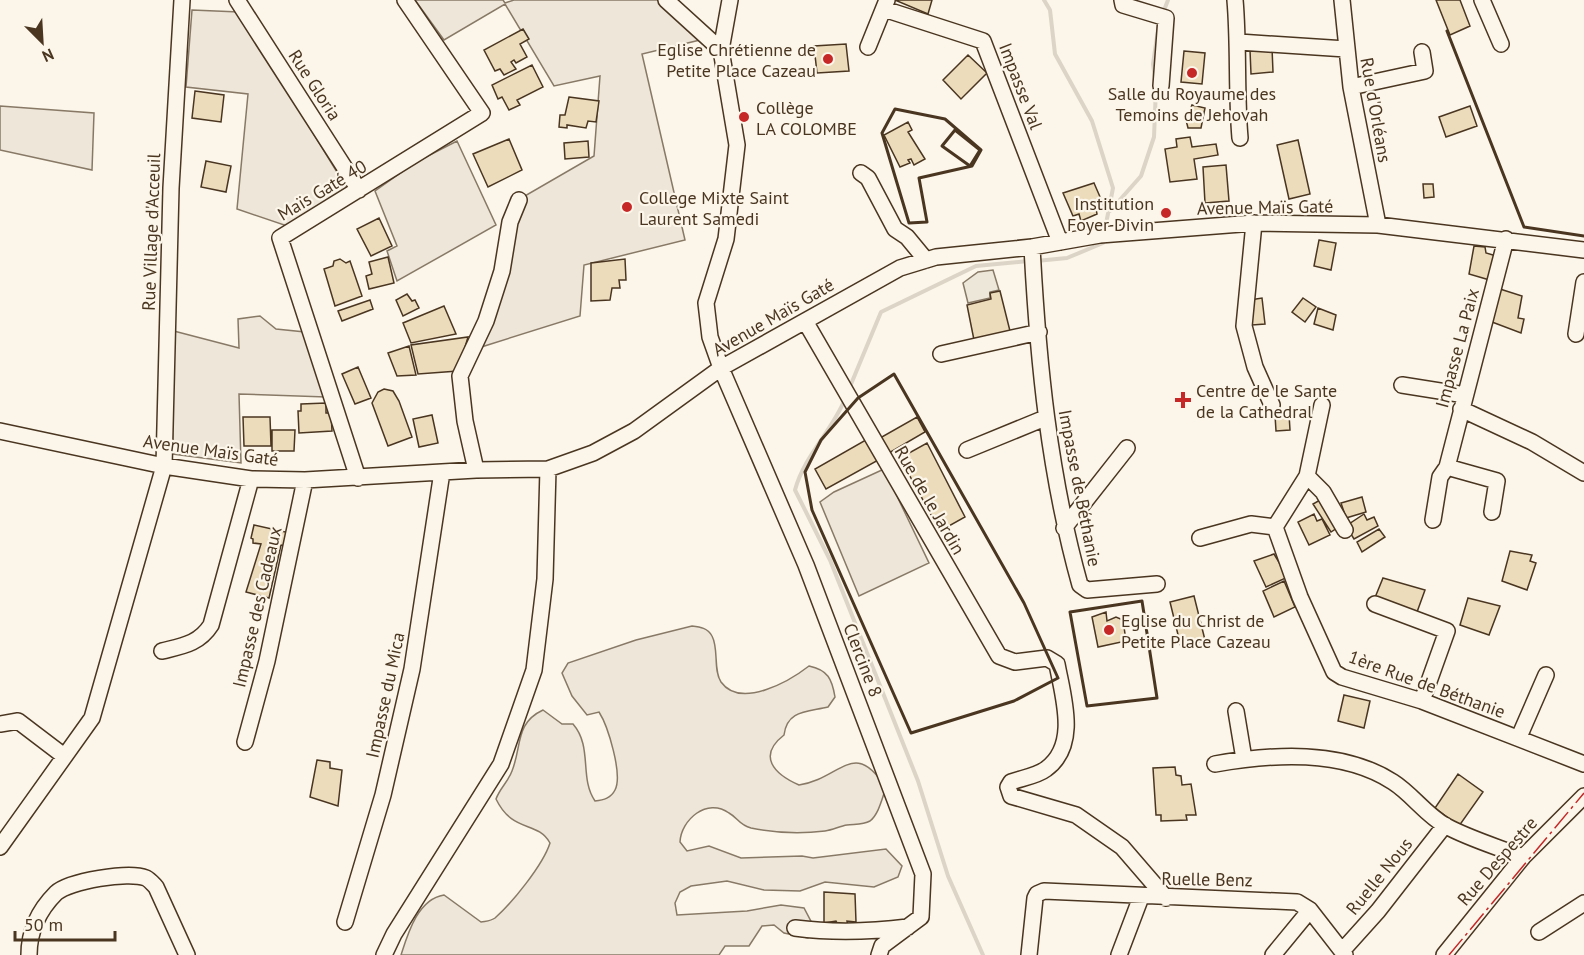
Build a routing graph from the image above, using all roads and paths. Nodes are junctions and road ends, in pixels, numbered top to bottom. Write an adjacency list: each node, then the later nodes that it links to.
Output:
1 (182, 0): 44 (street, Rue Village d'Acceuil)
2 (237, 0): 21 (street, Rue Gloria)
3 (405, 0): 21 (street, Maïs Gaté 40)
4 (666, 0): 15 (street)
5 (730, 0): 15 (street, Clercine 8)
6 (1122, 0): 17 (street)
7 (1234, 0): 11 (street)
8 (1342, 0): 14 (street, Rue d'Orléans)
9 (1482, 0): 12 (street)
10 (886, 5): 13 (street); 26 (street, Impasse Val)
11 (1239, 42): 14 (street); 19 (street)
12 (1501, 44)
13 (868, 47)
14 (1346, 49): 18 (street, Rue d'Orléans)
15 (721, 50): 35 (street, Clercine 8)
16 (1422, 52): 18 (street)
17 (1161, 86)
18 (1352, 87): 24 (street, Rue d'Orléans)
19 (1240, 138)
20 (861, 173): 29 (street)
21 (359, 190): 52 (street, Maïs Gaté 40)
22 (519, 200): 47 (street)
23 (1254, 223): 24 (street, Avenue Maïs Gaté); 26 (street, Avenue Maïs Gaté); 38 (street)
24 (1378, 225): 25 (street, Avenue Maïs Gaté)
25 (1506, 239): 28 (street, Avenue Maïs Gaté); 37 (street, Impasse La Paix)
26 (1060, 242): 27 (street, Avenue Maïs Gaté)
27 (1032, 250): 29 (street, Avenue Maïs Gaté); 32 (street, Impasse de Béthanie)
28 (1584, 250)
29 (926, 260): 31 (street, Avenue Maïs Gaté)
30 (1584, 282): 33 (street)
31 (805, 321): 35 (street, Avenue Maïs Gaté); 78 (street, Rue de le Jardin)
32 (1039, 332): 34 (street); 40 (street, Impasse de Béthanie)
33 (1576, 334)
34 (941, 354)
35 (720, 368): 46 (street, Avenue Maïs Gaté); 82 (street, Clercine 8)
36 (1402, 385): 37 (street)
37 (1463, 402): 45 (street, Impasse La Paix); 49 (street)
38 (1272, 405)
39 (1322, 405): 50 (street)
40 (1045, 418): 43 (street); 57 (street, Impasse de Béthanie)
41 (0, 431): 44 (street, Avenue Maïs Gaté)
42 (1127, 448): 57 (street)
43 (967, 450)
44 (164, 466): 51 (street, Avenue Maïs Gaté); 69 (street, Rue Village d'Acceuil)
45 (1447, 467): 54 (street); 55 (street, Impasse La Paix)
46 (548, 469): 47 (street, Avenue Maïs Gaté); 88 (street)
47 (476, 470): 48 (street, Avenue Maïs Gaté)
48 (442, 472): 52 (street, Avenue Maïs Gaté); 81 (street, Impasse du Mica)
49 (1584, 473)
50 (1307, 476): 56 (street); 58 (street)
51 (251, 478): 53 (street, Avenue Maïs Gaté); 62 (street)
52 (358, 478): 53 (street, Avenue Maïs Gaté)
53 (305, 480): 68 (street, Impasse des Cadeaux)
54 (1492, 512)
55 (1432, 520)
56 (1275, 527): 59 (street); 64 (street, 1ère Rue de Béthanie)
57 (1064, 528): 60 (street, Impasse de Béthanie)
58 (1345, 530)
59 (1200, 538)
60 (1157, 584)
61 (1376, 604): 64 (street)
62 (162, 651)
63 (1546, 675): 67 (street)
64 (1422, 701): 67 (street, 1ère Rue de Béthanie)
65 (1236, 711): 70 (street)
66 (0, 724): 69 (street)
67 (1519, 737): 72 (street, 1ère Rue de Béthanie)
68 (245, 742)
69 (64, 756): 75 (street, Rue Village d'Acceuil)
70 (1244, 759): 71 (street); 74 (street)
71 (1215, 764)
72 (1584, 764)
73 (1582, 804): 76 (street, Rue Despestre)
74 (1445, 825): 76 (street); 85 (street, Ruelle Nous)
75 (0, 847)
76 (1523, 857): 93 (street, Rue Despestre)
77 (1141, 897): 78 (street, Ruelle Benz); 90 (street, Ruelle Benz); 91 (street)
78 (1166, 898): 80 (street, Ruelle Benz)
79 (1584, 903): 84 (street)
80 (1310, 910): 85 (street); 92 (street)
81 (345, 922)
82 (911, 926): 83 (street); 89 (street)
83 (795, 928)
84 (1539, 932)
85 (1344, 953)
86 (29, 955): 87 (street)
87 (187, 955)
88 (384, 955)
89 (879, 955)
90 (1029, 955)
91 (1119, 955)
92 (1273, 955)
93 (1444, 955)

